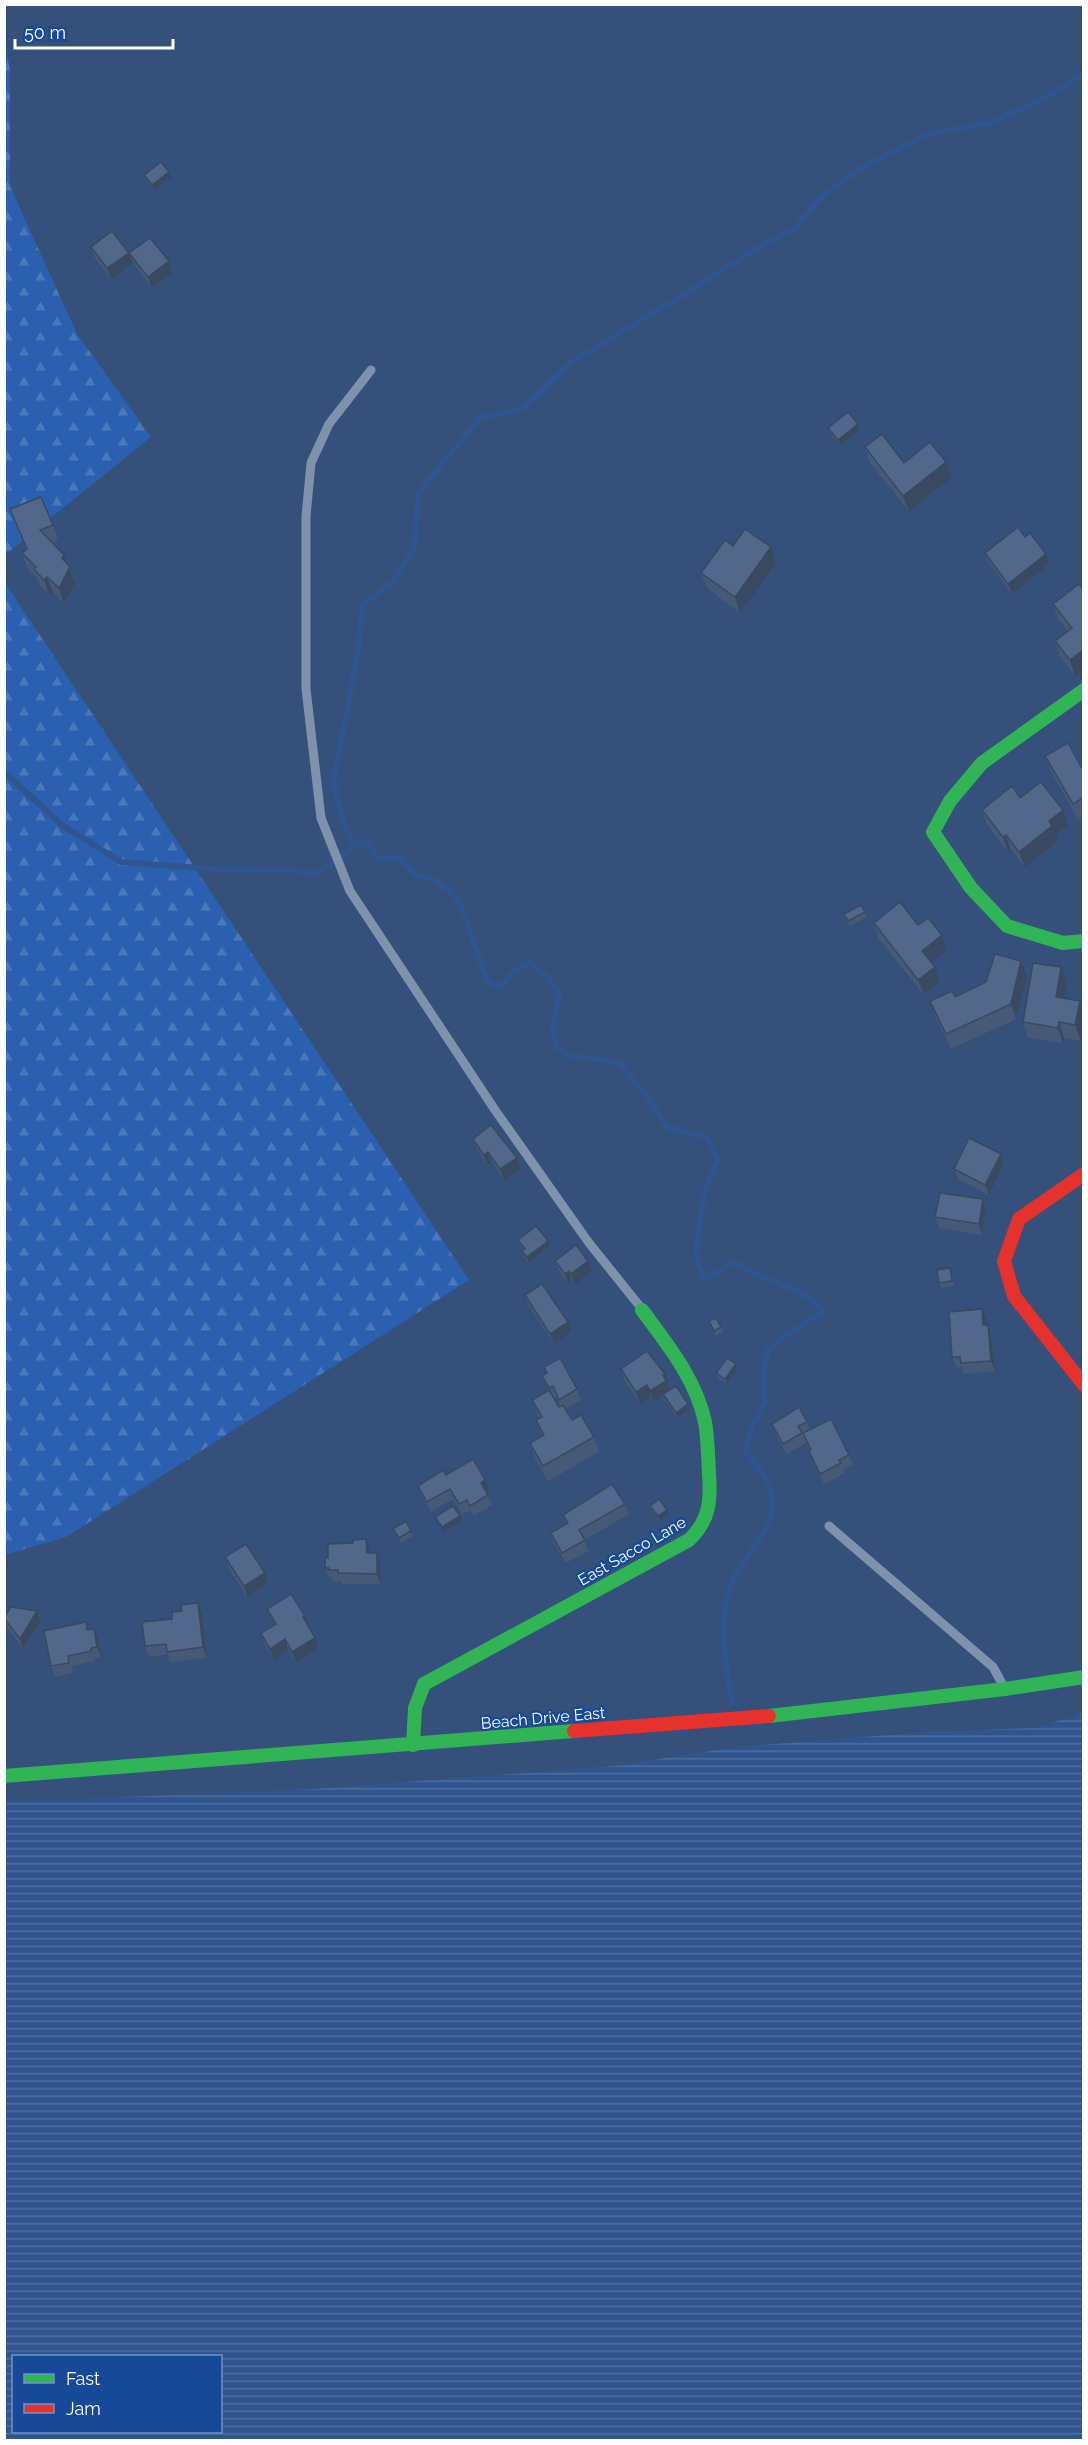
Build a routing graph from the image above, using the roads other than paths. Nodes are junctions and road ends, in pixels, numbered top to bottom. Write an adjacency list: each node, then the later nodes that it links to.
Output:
1 (371, 370): 5 (lane)
2 (1083, 690): 3 (street)
3 (1083, 941)
4 (1083, 1174): 6 (street)
5 (642, 1310): 10 (street, East Sacco Lane)
6 (1083, 1385)
7 (829, 1526): 9 (lane)
8 (1083, 1677): 9 (street, Beach Drive East)
9 (1005, 1689): 10 (street, Beach Drive East)
10 (413, 1745): 11 (street, Beach Drive East)
11 (4, 1776)

